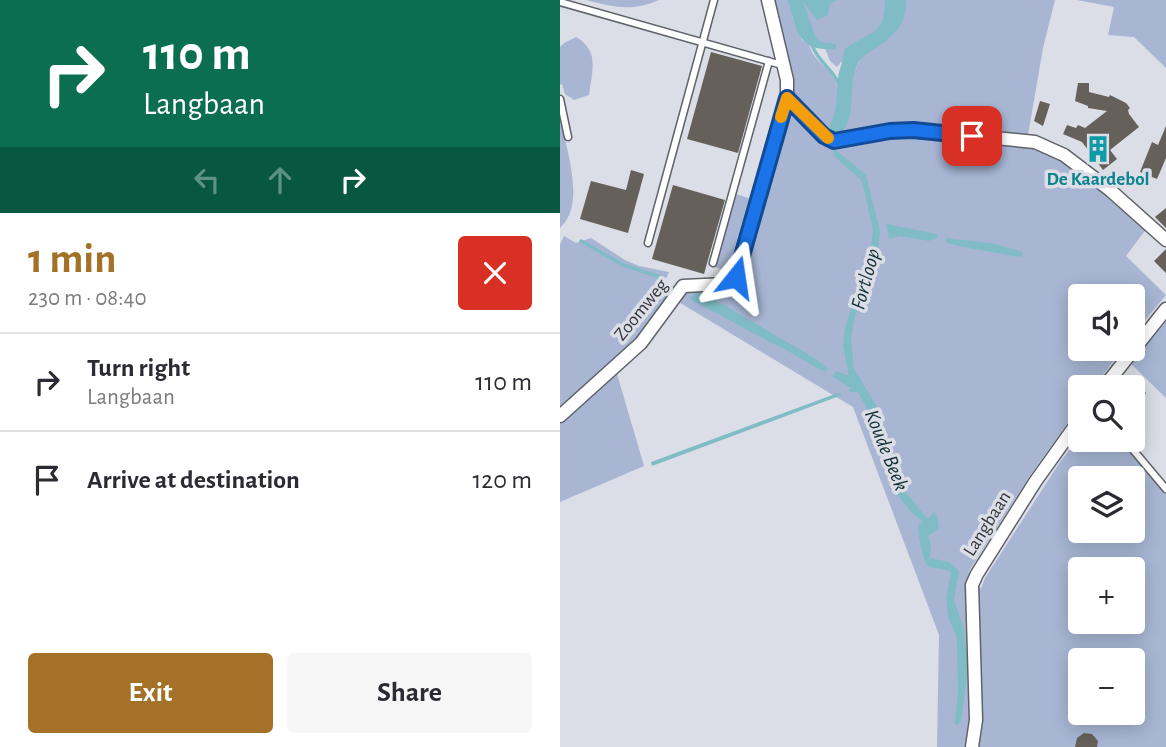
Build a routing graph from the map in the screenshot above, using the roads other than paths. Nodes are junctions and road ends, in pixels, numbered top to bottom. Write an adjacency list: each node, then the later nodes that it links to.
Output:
1 (714, 0): 4 (lane)
2 (768, 0): 6 (street, Zoomweg)
3 (560, 2): 4 (lane)
4 (703, 41): 5 (lane); 11 (lane)
5 (769, 61): 6 (lane); 12 (lane)
6 (784, 65): 7 (street, Zoomweg)
7 (787, 98): 10 (street); 15 (street, Zoomweg)
8 (560, 99): 9 (lane)
9 (568, 137)
10 (1166, 240)
11 (648, 243)
12 (713, 263)
13 (1166, 309): 14 (street)
14 (1113, 375)
15 (560, 416)
16 (1068, 436): 19 (street, Langbaan)
17 (1135, 452): 18 (lane)
18 (1166, 489)
19 (972, 747)

